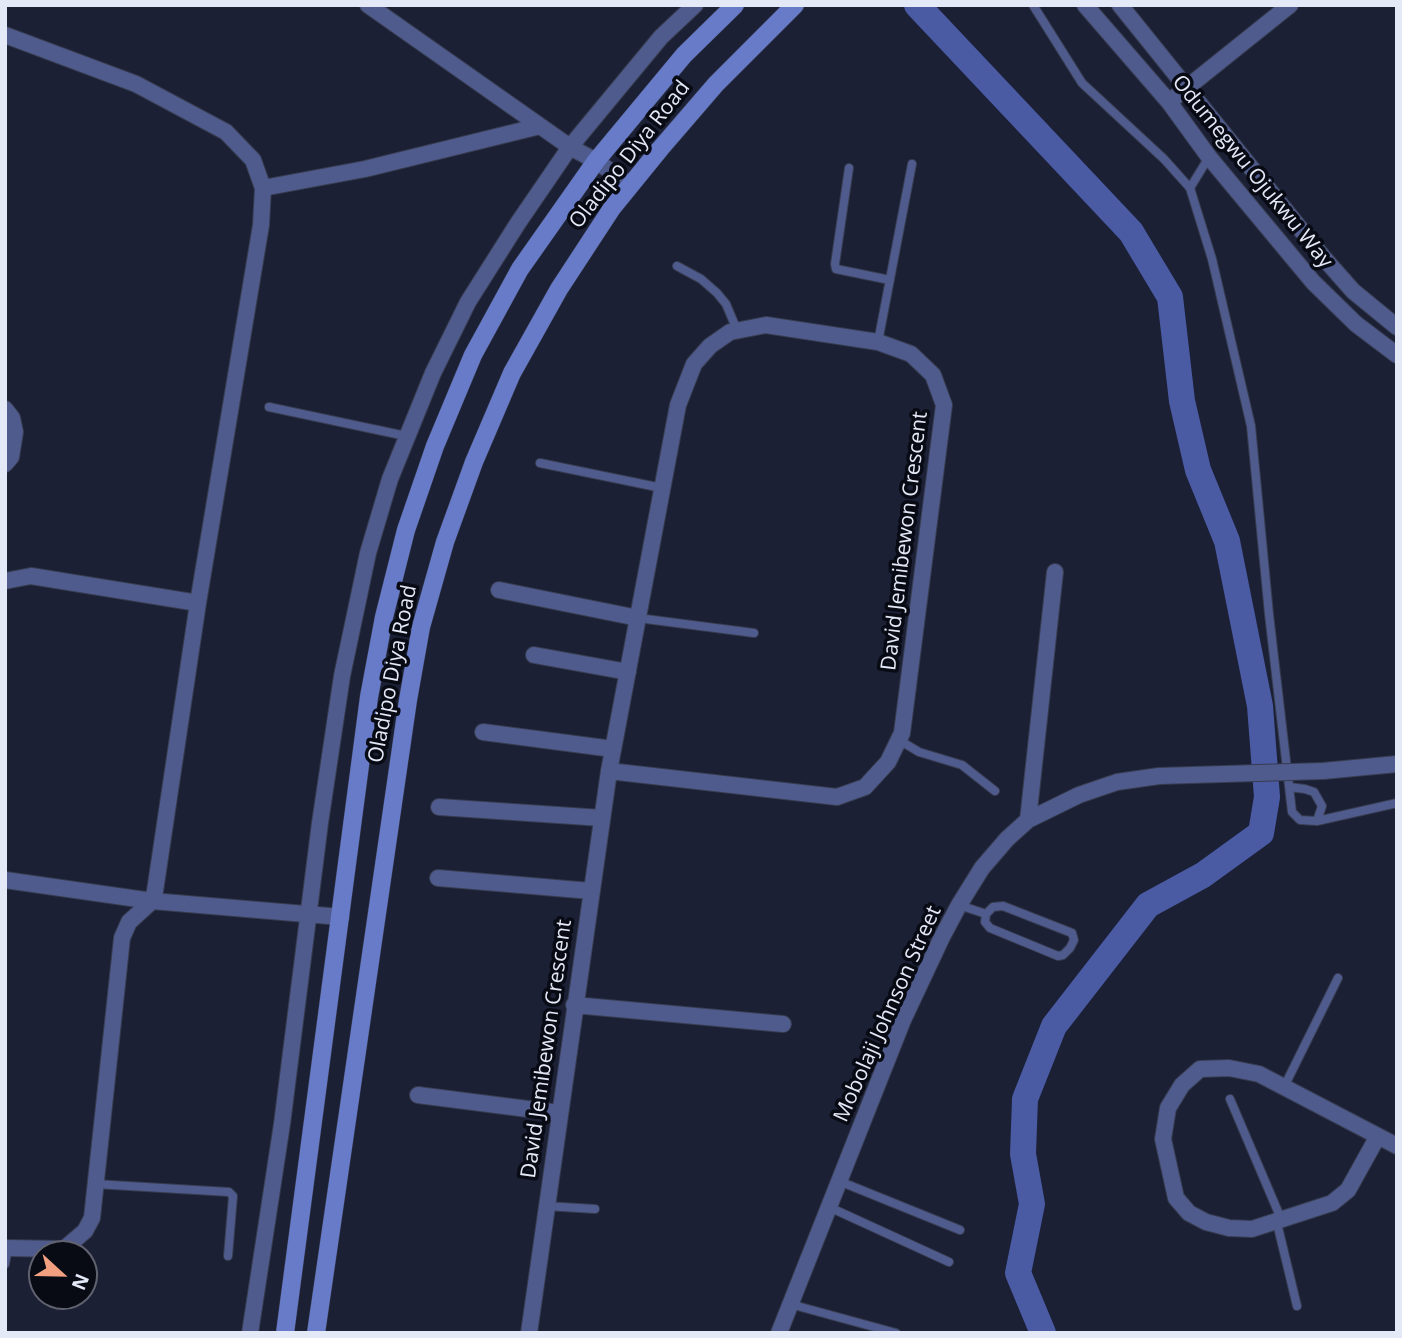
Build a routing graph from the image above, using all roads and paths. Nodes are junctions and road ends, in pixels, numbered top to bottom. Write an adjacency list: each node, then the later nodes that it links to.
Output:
1 (368, 5): 12 (street)
2 (695, 5): 13 (street)
3 (735, 5): 15 (main road, Oladipo Diya Road)
4 (795, 5): 18 (main road, Oladipo Diya Road)
5 (1033, 5): 20 (lane)
6 (1085, 5): 11 (street, Odumegwu Ojukwu Way)
7 (1120, 5): 10 (street, Odumegwu Ojukwu Way)
8 (1290, 5): 10 (street)
9 (5, 35): 19 (street)
10 (1187, 88): 11 (street); 23 (street, Odumegwu Ojukwu Way)
11 (1169, 102): 14 (street, Odumegwu Ojukwu Way)
12 (540, 126): 13 (street); 19 (street)
13 (570, 147): 15 (street); 29 (street)
14 (1209, 157): 20 (lane); 26 (street, Odumegwu Ojukwu Way)
15 (596, 161): 18 (street); 60 (main road, Oladipo Diya Road)
16 (912, 164): 22 (lane)
17 (849, 168): 22 (lane)
18 (630, 185): 84 (main road, Oladipo Diya Road)
19 (262, 188): 36 (street)
20 (1190, 188): 46 (lane)
21 (677, 266): 24 (lane)
22 (890, 280): 25 (lane)
23 (1397, 327)
24 (737, 330): 25 (street, David Jemibewon Crescent); 32 (street, David Jemibewon Crescent)
25 (878, 342): 42 (street, David Jemibewon Crescent)
26 (1397, 355)
27 (269, 407): 29 (lane)
28 (5, 409): 31 (street)
29 (406, 436): 58 (street)
30 (540, 463): 32 (lane)
31 (5, 464)
32 (662, 488): 37 (street, David Jemibewon Crescent)
33 (1055, 572): 51 (street)
34 (5, 581): 36 (street)
35 (499, 590): 37 (street)
36 (198, 603): 56 (street)
37 (638, 618): 38 (lane); 40 (street, David Jemibewon Crescent)
38 (754, 633)
39 (534, 655): 40 (street)
40 (628, 672): 43 (street, David Jemibewon Crescent)
41 (483, 732): 43 (street)
42 (898, 740): 45 (street, David Jemibewon Crescent); 47 (lane)
43 (613, 749): 45 (street, David Jemibewon Crescent)
44 (1397, 764): 51 (street, Mobolaji Johnson Street, bridge)
45 (609, 771): 50 (street, David Jemibewon Crescent)
46 (1289, 787): 52 (lane); 52 (lane)
47 (995, 791)
48 (1397, 803): 52 (lane)
49 (439, 807): 50 (street)
50 (602, 818): 55 (street, David Jemibewon Crescent)
51 (1028, 820): 57 (street, Mobolaji Johnson Street)
52 (1317, 821)
53 (438, 878): 55 (street)
54 (5, 880): 56 (street)
55 (591, 891): 62 (street, David Jemibewon Crescent)
56 (152, 901): 58 (street); 71 (street)
57 (959, 905): 59 (lane); 70 (street, Mobolaji Johnson Street)
58 (309, 914): 60 (street); 82 (street)
59 (986, 914): 59 (lane)
60 (341, 917): 83 (main road, Oladipo Diya Road)
61 (1338, 978): 64 (lane)
62 (574, 1005): 63 (street); 67 (street, David Jemibewon Crescent)
63 (783, 1024)
64 (1284, 1087): 68 (street); 75 (street)
65 (418, 1094): 67 (street)
66 (1230, 1099): 75 (lane)
67 (559, 1113): 72 (street, David Jemibewon Crescent)
68 (1378, 1136): 69 (street); 75 (street)
69 (1397, 1146)
70 (839, 1181): 73 (street, Mobolaji Johnson Street); 76 (lane)
71 (95, 1184): 77 (street); 78 (lane)
72 (546, 1206): 74 (lane); 85 (street, David Jemibewon Crescent)
73 (829, 1207): 79 (lane); 80 (street, Mobolaji Johnson Street)
74 (595, 1209)
75 (1280, 1222): 81 (lane)
76 (960, 1230)
77 (6, 1253)
78 (228, 1256)
79 (949, 1262)
80 (790, 1304): 86 (street, Mobolaji Johnson Street); 87 (lane)
81 (1297, 1306)
82 (250, 1333)
83 (285, 1333)
84 (316, 1333)
85 (529, 1333)
86 (779, 1333)
87 (896, 1333)

